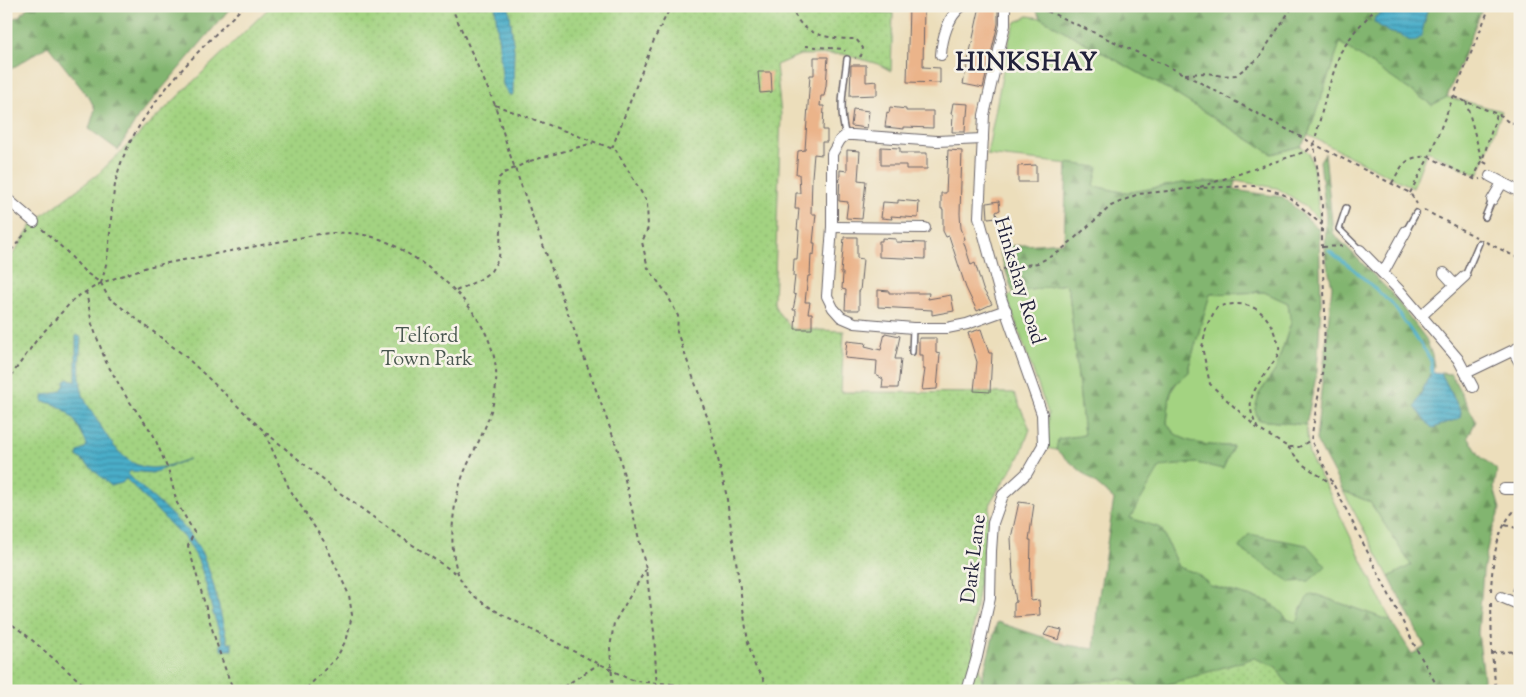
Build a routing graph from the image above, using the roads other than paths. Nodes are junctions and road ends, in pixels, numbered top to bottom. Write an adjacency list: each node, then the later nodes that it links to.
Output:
1 (962, 6): 3 (street)
2 (1005, 6): 6 (street, Hinkshay Road)
3 (942, 55)
4 (847, 59): 5 (lane)
5 (846, 135): 6 (street); 16 (street)
6 (983, 139): 25 (street, Hinkshay Road)
7 (1490, 176): 8 (street)
8 (1502, 183): 9 (street); 11 (street)
9 (1520, 192)
10 (6, 198): 15 (street)
11 (1492, 200): 14 (lane)
12 (1346, 208): 20 (lane)
13 (1416, 213): 18 (lane)
14 (1485, 217)
15 (34, 222)
16 (832, 227): 17 (street); 27 (street)
17 (925, 228)
18 (1406, 231): 21 (street)
19 (1479, 243): 23 (lane)
20 (1360, 250): 21 (street)
21 (1383, 273): 26 (street)
22 (1444, 273): 24 (street)
23 (1465, 276): 24 (street)
24 (1455, 285): 26 (street)
25 (1006, 310): 27 (street); 33 (street, Hinkshay Road)
26 (1421, 316): 31 (street)
27 (913, 328): 29 (lane)
28 (1516, 349): 30 (street); 31 (street)
29 (912, 352)
30 (1520, 362)
31 (1466, 373): 32 (street)
32 (1473, 387)
33 (1043, 445): 36 (street, Dark Lane)
34 (1504, 489): 35 (street)
35 (1520, 489)
36 (967, 691)

